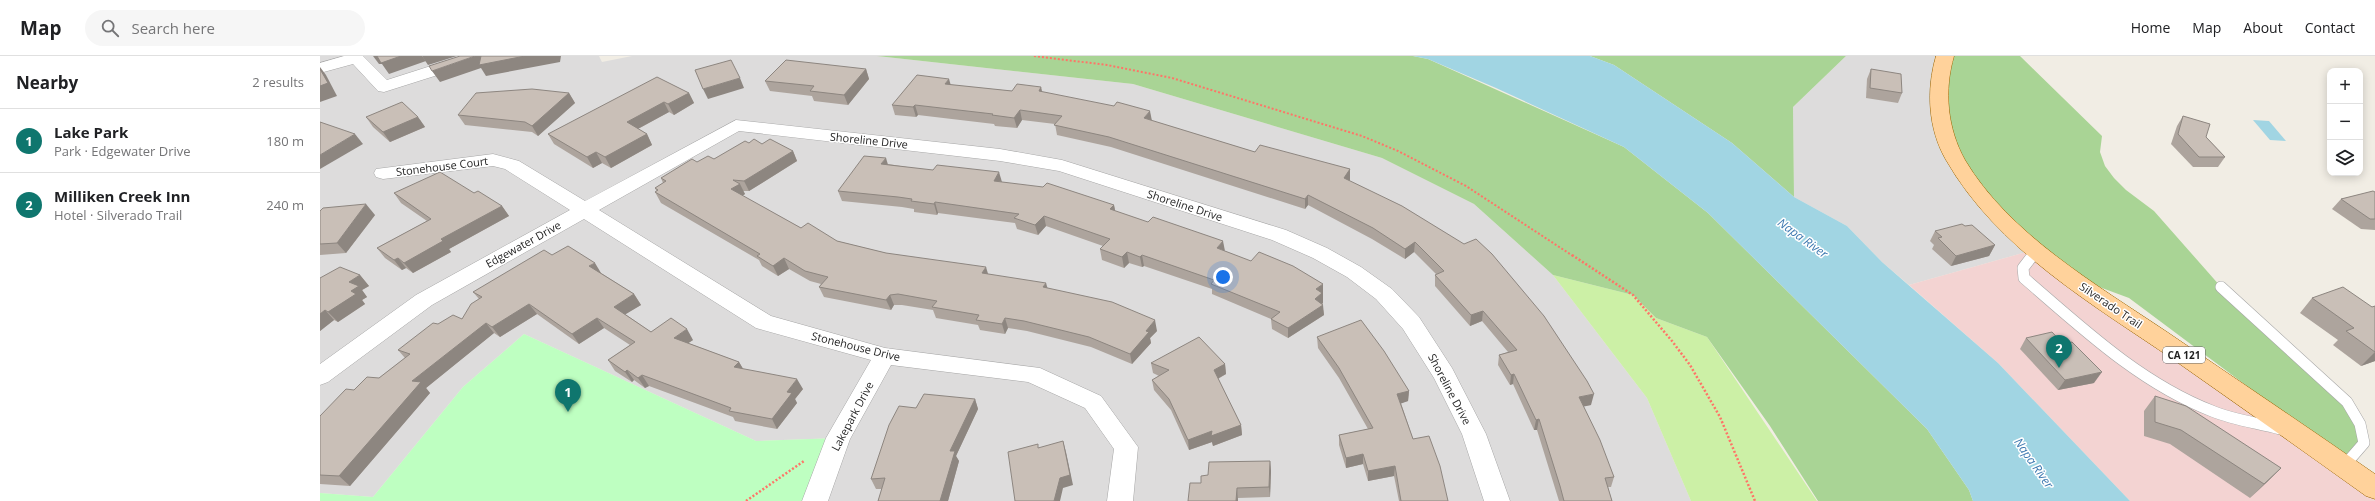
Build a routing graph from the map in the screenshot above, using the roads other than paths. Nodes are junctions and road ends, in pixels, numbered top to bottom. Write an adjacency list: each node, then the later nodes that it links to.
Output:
1 (479, 56): 3 (street)
2 (1945, 56): 8 (main road, Silverado Trail / CA 121)
3 (355, 57): 4 (street)
4 (320, 68)
5 (736, 125): 7 (street, Edgewater Drive); 17 (street, Shoreline Drive)
6 (383, 174): 7 (street, Stonehouse Court)
7 (584, 211): 10 (street, Stonehouse Drive); 11 (street, Edgewater Drive)
8 (2037, 249): 12 (main road, Silverado Trail / CA 121); 12 (lane)
9 (2221, 287): 13 (lane)
10 (885, 356): 15 (street, Lakepark Drive); 16 (street, Stonehouse Drive)
11 (320, 376)
12 (2300, 434): 13 (main road, Silverado Trail / CA 121)
13 (2344, 466): 14 (main road, Silverado Trail / CA 121)
14 (2375, 488)
15 (815, 501)
16 (1120, 501)
17 (1498, 501)

